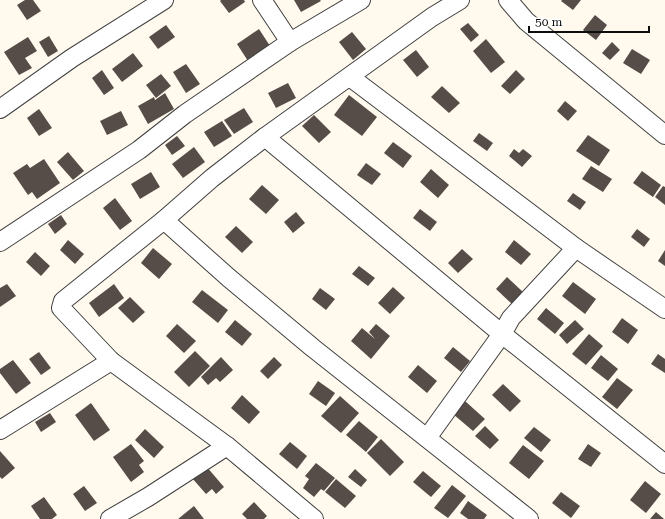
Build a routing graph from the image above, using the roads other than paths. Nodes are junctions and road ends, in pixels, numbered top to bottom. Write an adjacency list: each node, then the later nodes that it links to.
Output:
1 (164, 0): 8 (street)
2 (262, 0): 6 (street)
3 (361, 0): 6 (street)
4 (460, 0): 7 (street)
5 (508, 0): 9 (street)
6 (290, 42): 12 (street)
7 (350, 77): 10 (street); 13 (street)
8 (0, 109)
9 (665, 135)
10 (265, 137): 11 (street); 15 (street)
11 (164, 220): 16 (street); 18 (street)
12 (0, 242)
13 (576, 248): 14 (street); 15 (street)
14 (665, 309)
15 (502, 334): 18 (street); 20 (street)
16 (111, 361): 17 (street); 19 (street)
17 (0, 430)
18 (427, 438): 23 (street)
19 (227, 446): 21 (street); 22 (street)
20 (665, 464)
21 (110, 519)
22 (314, 519)
23 (529, 519)

